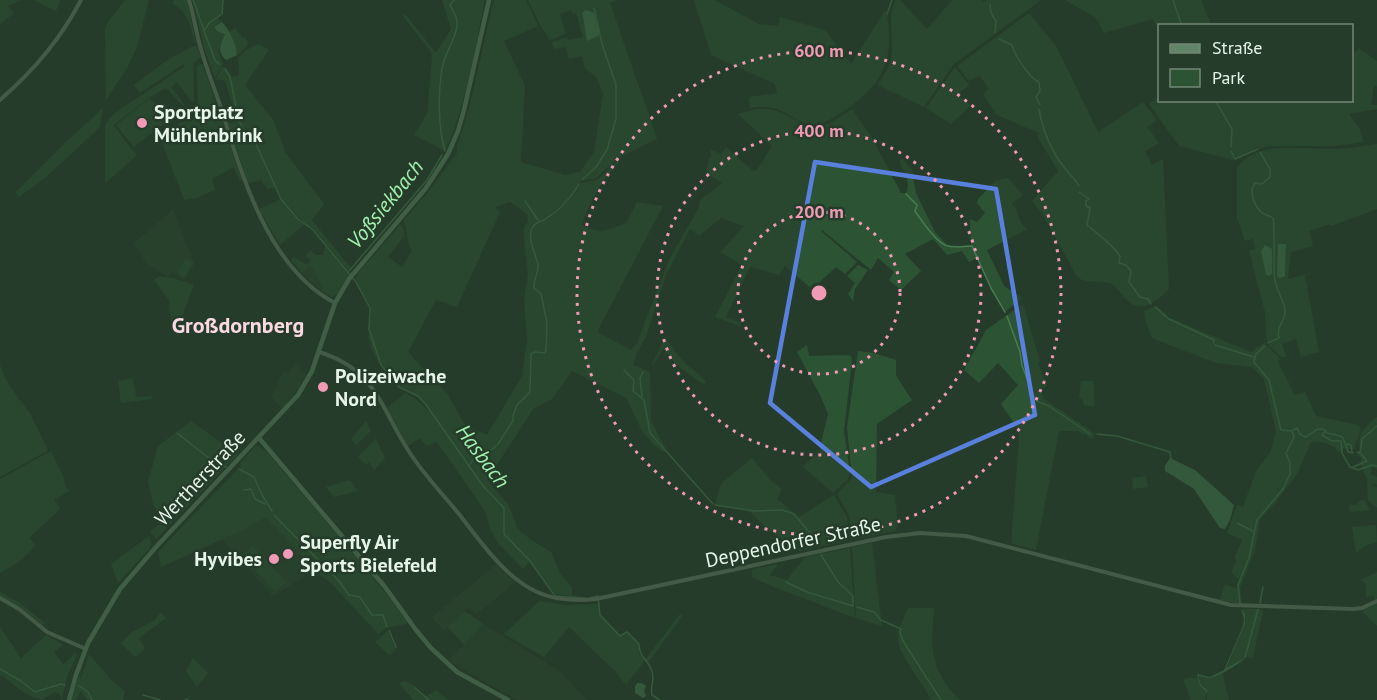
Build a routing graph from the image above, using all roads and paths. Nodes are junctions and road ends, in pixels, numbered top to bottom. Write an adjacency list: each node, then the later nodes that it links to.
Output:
1 (81, 0): 4 (street)
2 (189, 0): 5 (street)
3 (489, 0): 5 (main road, Wertherstraße)
4 (0, 100)
5 (335, 303): 6 (main road, Wertherstraße)
6 (319, 352): 7 (main road, Wertherstraße); 9 (street, Deppendorfer Straße)
7 (259, 438): 10 (main road, Wertherstraße); 12 (main road)
8 (0, 598): 10 (street)
9 (1377, 601)
10 (86, 649): 11 (main road, Wertherstraße)
11 (69, 700)
12 (508, 700)

